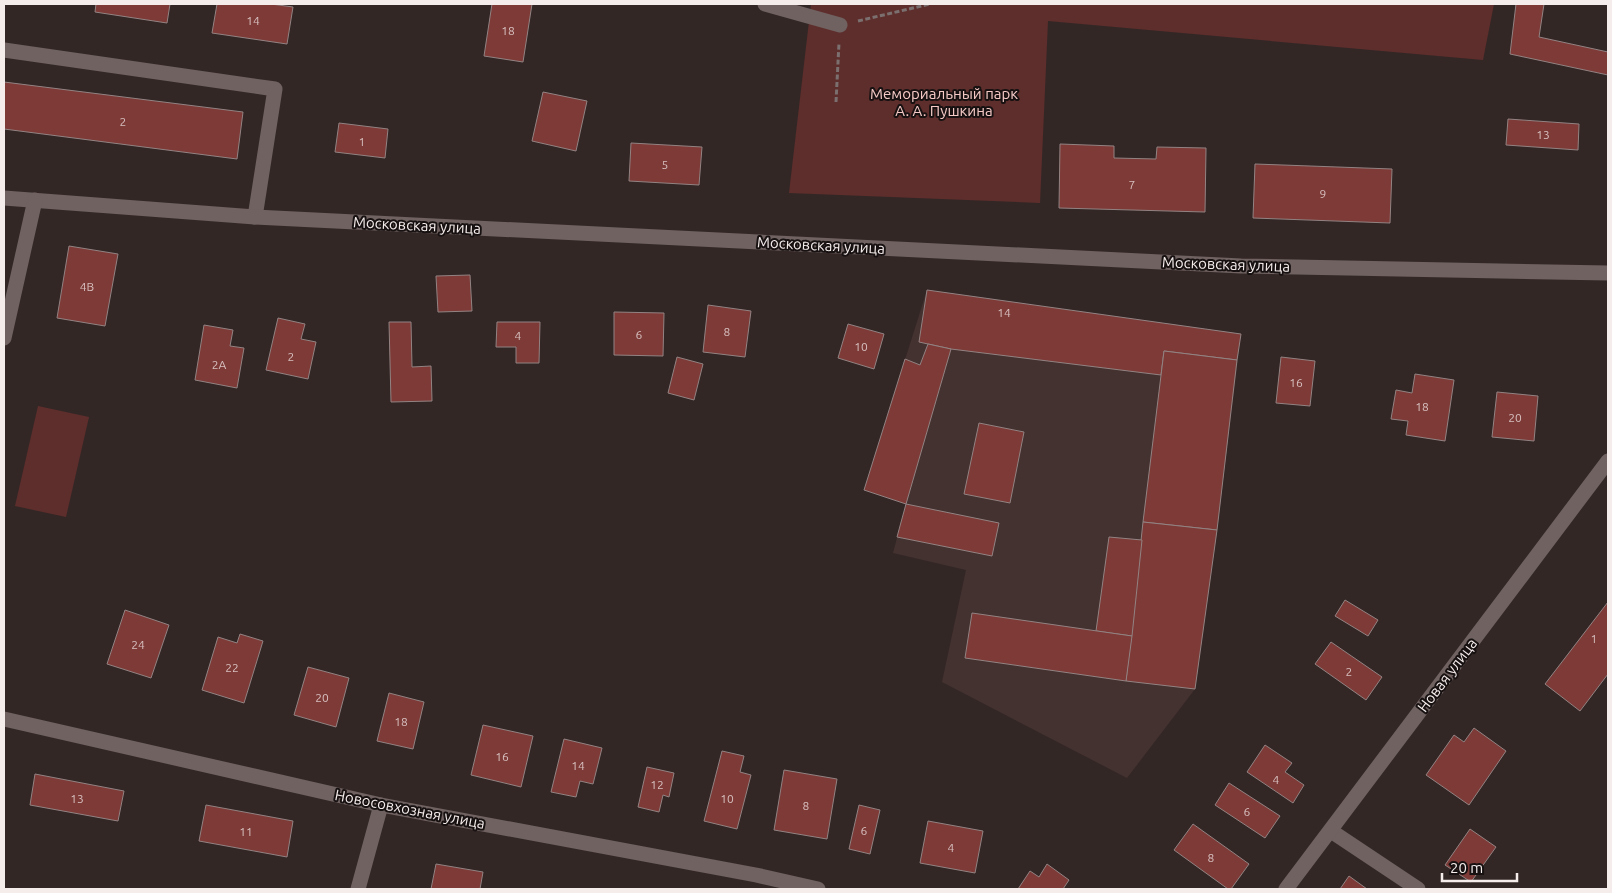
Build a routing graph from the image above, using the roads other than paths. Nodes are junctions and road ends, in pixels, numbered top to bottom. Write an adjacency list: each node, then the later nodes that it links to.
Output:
1 (765, 4): 2 (street)
2 (840, 25)
3 (4, 50): 6 (street)
4 (4, 198): 5 (street, Московская улица)
5 (35, 200): 6 (street, Московская улица); 8 (street)
6 (255, 217): 7 (street, Московская улица)
7 (1608, 273)
8 (4, 338)
9 (1608, 461): 12 (street, Новая улица)
10 (4, 719): 11 (street, Новосовхозная улица)
11 (381, 805): 13 (street); 14 (street, Новосовхозная улица)
12 (1331, 831): 15 (street, Новая улица); 16 (street)
13 (358, 889)
14 (818, 889)
15 (1286, 889)
16 (1418, 889)

